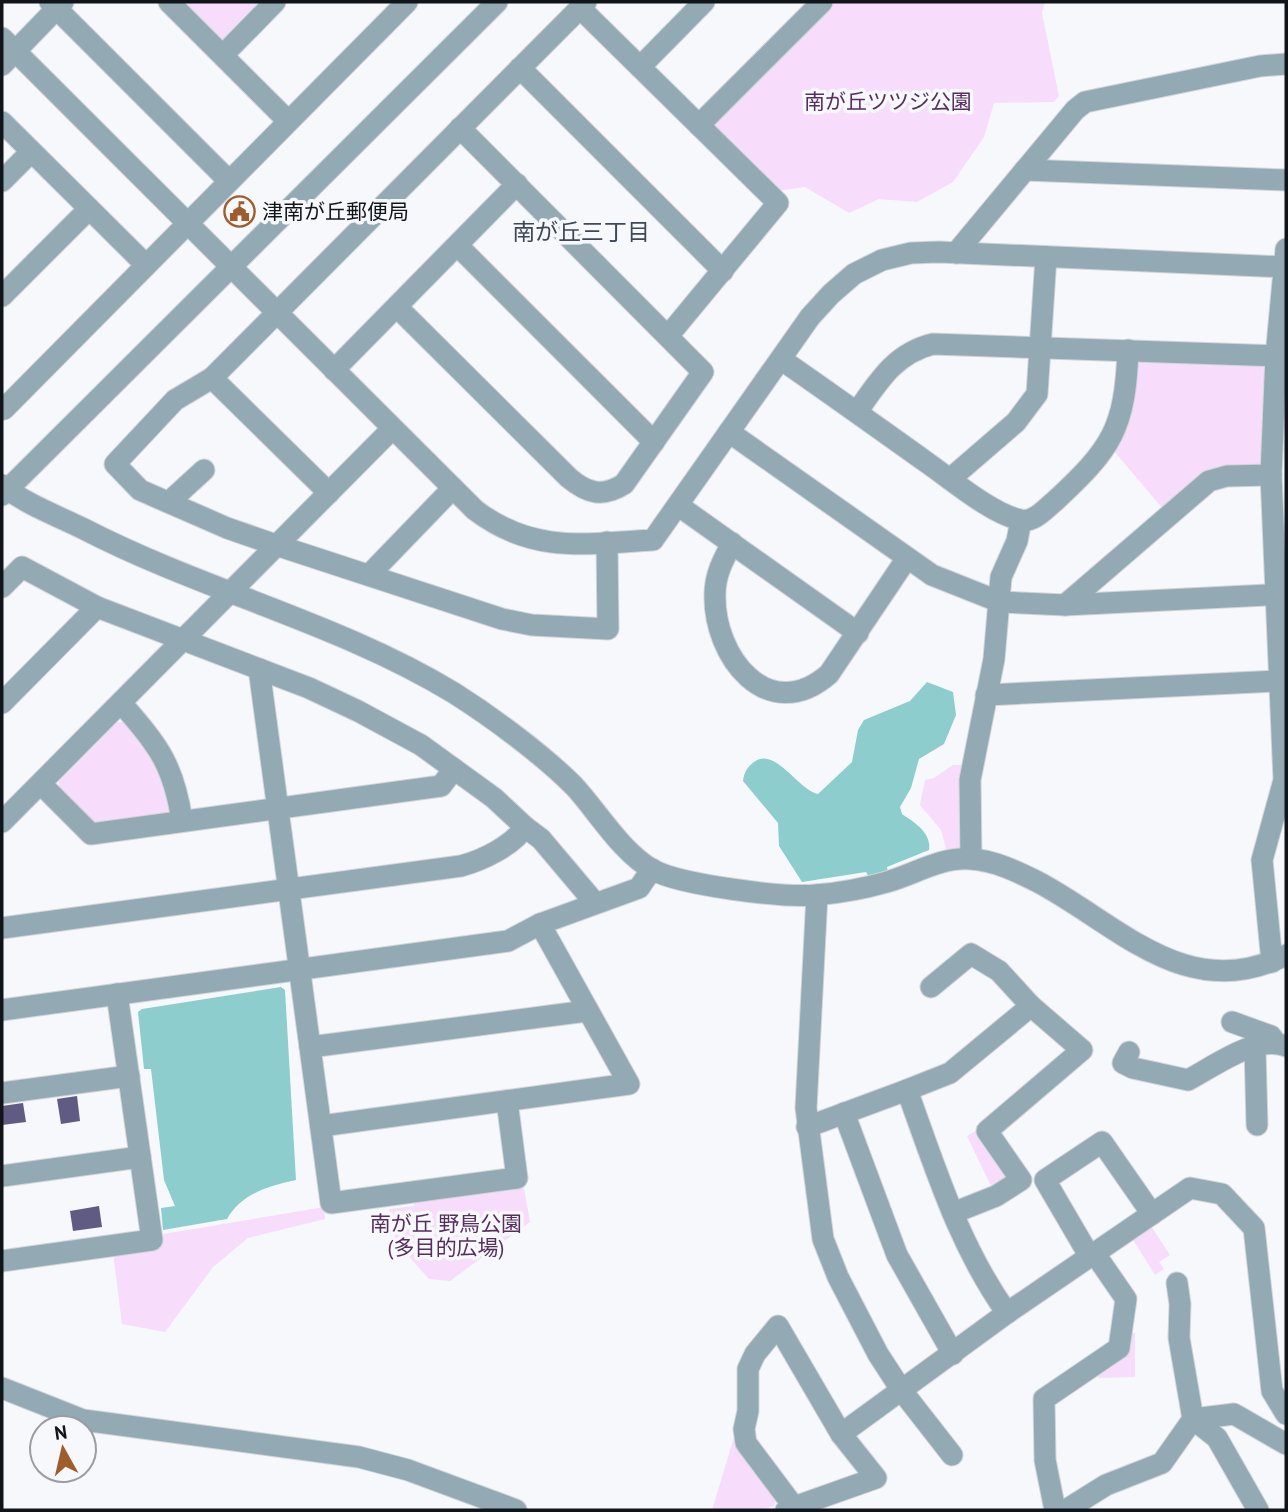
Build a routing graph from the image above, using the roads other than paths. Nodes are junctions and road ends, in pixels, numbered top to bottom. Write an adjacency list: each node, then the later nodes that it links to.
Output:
1 (169, 2): 10 (street)
2 (275, 2): 10 (street)
3 (407, 2): 14 (street)
4 (497, 2): 31 (street)
5 (704, 2): 12 (street)
6 (57, 4): 9 (street); 22 (street)
7 (583, 5): 12 (street); 13 (street)
8 (811, 6): 16 (street)
9 (6, 52): 25 (street)
10 (223, 55): 14 (street)
11 (1286, 64): 19 (street)
12 (640, 67): 16 (street)
13 (520, 68): 17 (street); 32 (street)
14 (288, 121): 22 (street)
15 (2, 122): 18 (street)
16 (699, 125): 32 (street)
17 (460, 128): 23 (street); 35 (street)
18 (31, 152): 21 (street); 24 (street)
19 (1025, 170): 20 (street); 27 (street)
20 (1286, 180)
21 (2, 181)
22 (229, 181): 25 (street)
23 (517, 184): 26 (street); 36 (street)
24 (89, 209): 30 (street); 33 (street)
25 (188, 224): 30 (street); 31 (street)
26 (458, 246): 34 (street); 47 (street)
27 (956, 253): 28 (street); 40 (street)
28 (1046, 257): 29 (street); 37 (street)
29 (1285, 261): 39 (street)
30 (146, 265): 43 (street)
31 (230, 269): 35 (street); 52 (street)
32 (723, 271): 36 (street)
33 (2, 296)
34 (397, 307): 41 (street); 47 (street)
35 (277, 312): 41 (street); 42 (street)
36 (668, 336): 47 (street)
37 (1042, 347): 38 (street); 44 (street); 50 (street)
38 (1128, 350): 39 (street); 56 (street)
39 (1276, 356): 49 (street)
40 (782, 360): 44 (street); 46 (street)
41 (334, 370): 45 (street)
42 (212, 378): 53 (street); 54 (street)
43 (2, 408)
44 (857, 412): 50 (street)
45 (392, 429): 51 (street); 53 (street)
46 (729, 432): 55 (street); 60 (street)
47 (654, 442)
48 (204, 470): 54 (street)
49 (1271, 475): 64 (street); 66 (street)
50 (950, 479): 56 (street)
51 (453, 488): 57 (street); 61 (street)
52 (4, 490): 63 (street)
53 (329, 493): 59 (street)
54 (169, 502): 59 (street)
55 (679, 506): 57 (street); 58 (street)
56 (1021, 520): 65 (street)
57 (607, 542): 61 (street)
58 (732, 543): 68 (street); 68 (street)
59 (279, 545): 61 (street); 63 (street)
60 (907, 558): 65 (street); 68 (street)
61 (370, 574)
62 (2, 587): 67 (street)
63 (230, 593): 69 (street); 82 (street)
64 (1280, 595): 66 (street); 71 (street)
65 (1000, 602): 66 (street); 72 (street)
66 (1065, 606)
67 (97, 607): 69 (street); 73 (street)
68 (858, 633)
69 (181, 641): 70 (street); 74 (street)
70 (259, 669): 75 (street); 77 (street)
71 (1279, 681): 72 (street); 88 (street)
72 (986, 695): 81 (street)
73 (2, 703)
74 (121, 704): 76 (street); 78 (street)
75 (454, 769): 77 (street); 80 (street)
76 (41, 784): 78 (street); 79 (street)
77 (278, 807): 78 (street); 83 (street)
78 (182, 821)
79 (2, 822)
80 (525, 827): 83 (street); 85 (street)
81 (971, 859): 84 (street); 88 (street)
82 (652, 869): 84 (street); 85 (street)
83 (289, 888): 87 (street); 89 (street)
84 (817, 895): 107 (street)
85 (595, 903): 86 (street)
86 (540, 924): 89 (street); 94 (street)
87 (2, 929)
88 (1279, 959)
89 (300, 969): 91 (street); 97 (street)
90 (931, 987): 92 (street)
91 (117, 994): 93 (street); 100 (street)
92 (1031, 1006): 101 (street); 110 (street)
93 (2, 1010)
94 (587, 1011): 97 (street); 103 (street)
95 (1232, 1022): 96 (street)
96 (1281, 1044): 98 (street)
97 (310, 1047): 106 (street)
98 (1255, 1048): 99 (street); 105 (street)
99 (1129, 1052)
100 (128, 1076): 102 (street); 108 (street)
101 (907, 1090): 104 (street); 110 (street)
102 (2, 1093)
103 (507, 1101): 106 (street); 106 (street)
104 (844, 1113): 107 (street); 116 (street)
105 (1257, 1125)
106 (321, 1126)
107 (807, 1127): 118 (street)
108 (140, 1157): 109 (street); 113 (street)
109 (2, 1176)
110 (953, 1213): 115 (street)
111 (1152, 1214): 112 (street); 112 (street); 119 (street)
112 (1093, 1255): 115 (street); 126 (street)
113 (2, 1261)
114 (1177, 1283): 120 (street)
115 (1007, 1312): 116 (street)
116 (953, 1354): 118 (street)
117 (2, 1388): 125 (street)
118 (902, 1391): 121 (street); 123 (street)
119 (1286, 1414)
120 (1194, 1419): 122 (street); 127 (street); 128 (street)
121 (841, 1434): 124 (street); 124 (street)
122 (1286, 1444)
123 (952, 1455)
124 (790, 1509)
125 (516, 1510)
126 (1055, 1510)
127 (1066, 1510)
128 (1258, 1510)

